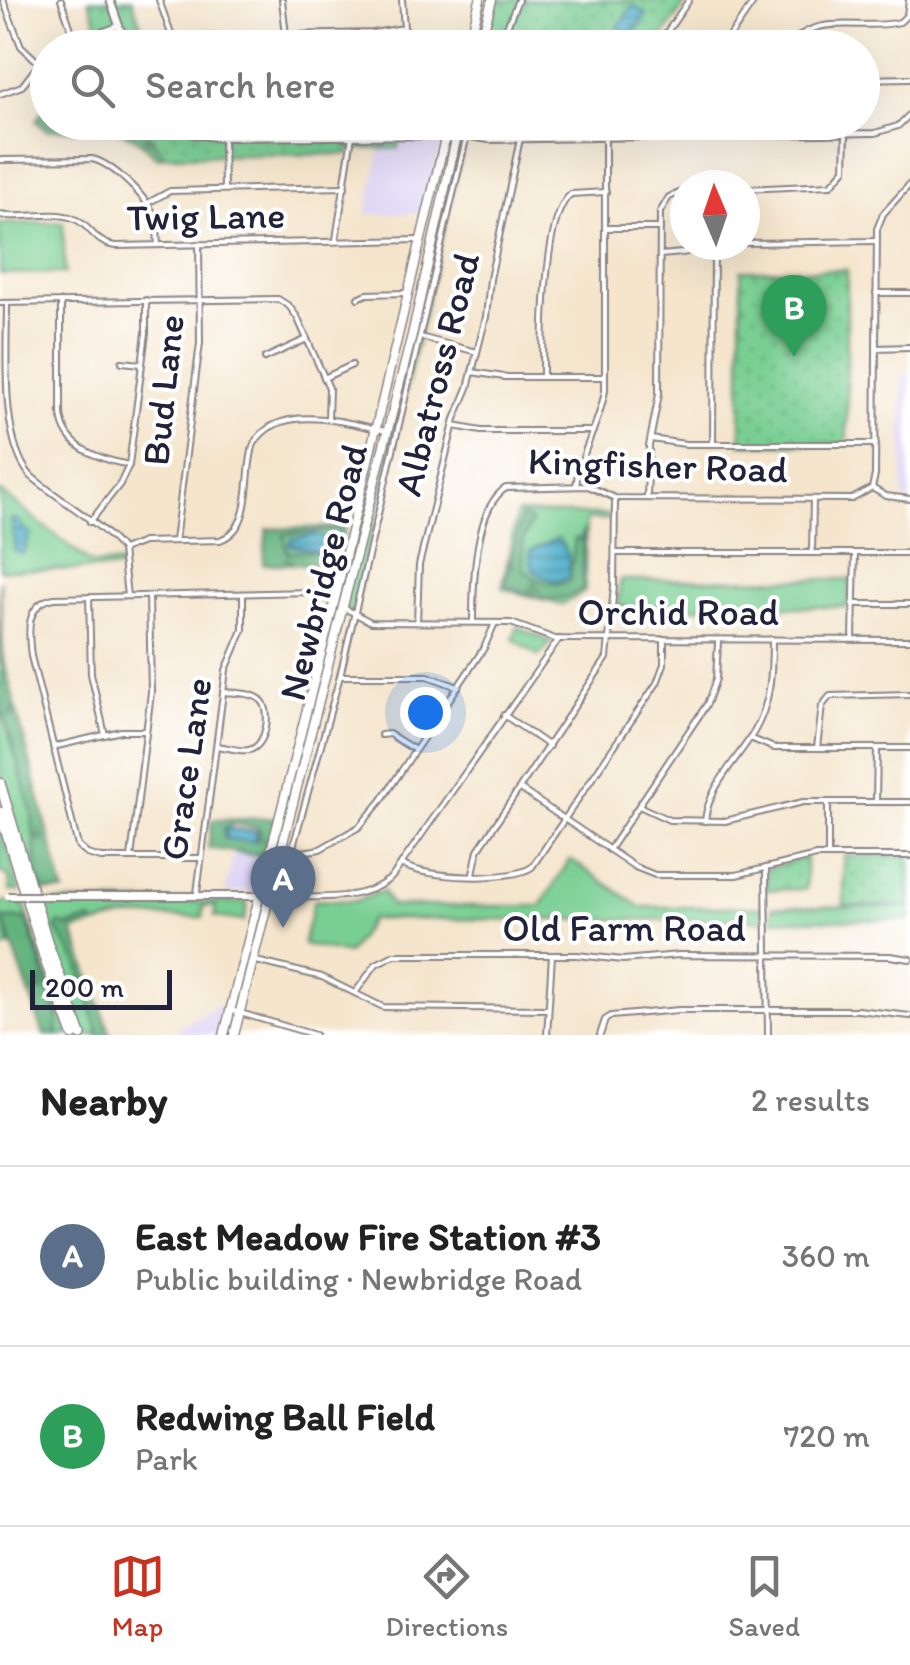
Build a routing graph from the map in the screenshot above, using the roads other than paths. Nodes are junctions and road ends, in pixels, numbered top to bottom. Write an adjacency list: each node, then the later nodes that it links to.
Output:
1 (3, 0): 27 (street)
2 (60, 0): 15 (street)
3 (110, 0): 13 (street)
4 (159, 0): 18 (street)
5 (282, 0): 19 (street)
6 (402, 0): 14 (street)
7 (480, 0): 21 (main road)
8 (492, 0): 22 (main road)
9 (518, 0): 23 (street)
10 (689, 0): 24 (street)
11 (755, 0): 25 (street)
12 (908, 0): 26 (street)
13 (119, 26): 16 (street); 17 (street)
14 (404, 28): 20 (street)
15 (71, 30)
16 (107, 30)
17 (120, 30)
18 (170, 30)
19 (286, 30)
20 (392, 30)
21 (472, 30)
22 (484, 30)
23 (506, 30)
24 (668, 30)
25 (734, 30)
26 (808, 30)
27 (30, 55)
28 (30, 74): 31 (street)
29 (910, 78): 30 (street)
30 (880, 79)
31 (0, 94)
32 (909, 118): 33 (street)
33 (880, 131)
34 (222, 140): 46 (street)
35 (351, 140): 44 (street)
36 (445, 140): 53 (main road, Newbridge Road)
37 (461, 140): 71 (street)
38 (461, 140): 88 (main road, Newbridge Road)
39 (520, 140): 75 (street, Albatross Road)
40 (605, 140): 47 (street)
41 (846, 140): 45 (street)
42 (0, 160): 49 (street)
43 (910, 184): 55 (street)
44 (345, 187): 46 (street); 54 (street)
45 (760, 188)
46 (224, 190): 49 (street)
47 (606, 192): 51 (street); 81 (street)
48 (670, 199): 52 (street)
49 (146, 204): 58 (street)
50 (0, 216): 58 (street, Twig Lane)
51 (606, 228): 52 (street); 83 (street)
52 (660, 228): 60 (street)
53 (423, 240): 54 (street, Twig Lane); 62 (main road, Newbridge Road)
54 (336, 242): 56 (street, Twig Lane)
55 (876, 242): 57 (street); 64 (street)
56 (199, 244): 58 (street, Twig Lane); 66 (street, Bud Lane)
57 (760, 244)
58 (158, 245)
59 (670, 253): 60 (street)
60 (660, 255): 89 (street)
61 (713, 260): 90 (street)
62 (410, 293): 65 (street); 86 (main road, Newbridge Road)
63 (910, 293): 64 (street)
64 (876, 294): 74 (street)
65 (358, 298)
66 (200, 299): 67 (street); 72 (street); 100 (street, Bud Lane)
67 (146, 300): 68 (street); 78 (street)
68 (61, 302): 70 (street); 92 (street)
69 (0, 303): 70 (street)
70 (8, 303): 99 (street)
71 (420, 337): 75 (street); 113 (street)
72 (307, 339): 76 (street); 82 (street)
73 (910, 347): 74 (street)
74 (876, 348): 91 (street)
75 (478, 352): 80 (street, Albatross Road)
76 (265, 358)
77 (122, 362): 78 (street)
78 (142, 364): 92 (street)
79 (352, 365): 82 (street)
80 (472, 372): 81 (street); 85 (street, Albatross Road)
81 (543, 377): 83 (street)
82 (324, 378): 84 (street)
83 (605, 378): 87 (street)
84 (328, 419): 86 (street); 100 (street)
85 (454, 426): 87 (street); 114 (street, Albatross Road)
86 (377, 429): 88 (street); 112 (main road, Newbridge Road)
87 (592, 431): 93 (street)
88 (387, 432): 112 (main road, Newbridge Road)
89 (651, 438): 90 (street); 96 (street)
90 (713, 444): 91 (street)
91 (876, 444): 94 (street)
92 (129, 464): 99 (street)
93 (576, 486): 95 (street, Kingfisher Road); 115 (street, Kingfisher Road)
94 (872, 488): 97 (street, Kingfisher Road); 98 (street)
95 (614, 498): 96 (street, Kingfisher Road); 102 (street)
96 (647, 498): 97 (street, Kingfisher Road)
97 (813, 499): 103 (street)
98 (910, 499)
99 (90, 522): 101 (street)
100 (175, 541): 101 (street)
101 (122, 550): 107 (street)
102 (615, 553): 103 (street); 118 (street)
103 (812, 553): 104 (street)
104 (855, 553): 105 (street); 110 (street)
105 (910, 553)
106 (243, 594): 108 (street); 112 (street); 126 (street, Grace Lane)
107 (127, 596): 108 (street); 109 (street)
108 (149, 596): 129 (street)
109 (89, 597): 130 (street); 135 (street)
110 (854, 604): 111 (street); 122 (street)
111 (910, 604)
112 (338, 605): 113 (street, Orchid Road); 140 (main road, Newbridge Road)
113 (354, 616): 114 (street, Orchid Road); 124 (street)
114 (417, 622): 115 (street, Orchid Road)
115 (473, 622): 116 (street, Orchid Road)
116 (495, 623): 117 (street, Orchid Road); 125 (street)
117 (559, 639): 118 (street, Orchid Road); 128 (street)
118 (611, 639): 119 (street, Orchid Road); 134 (street)
119 (664, 639): 120 (street, Orchid Road); 148 (street)
120 (718, 639): 121 (street, Orchid Road); 146 (street)
121 (772, 640): 122 (street, Orchid Road); 132 (street)
122 (853, 640): 123 (street, Orchid Road)
123 (910, 640)
124 (340, 676): 125 (street); 152 (street)
125 (458, 687): 139 (street)
126 (223, 692): 133 (street, Grace Lane); 133 (street)
127 (910, 694): 136 (street)
128 (504, 715): 134 (street); 157 (street)
129 (146, 731): 130 (street); 155 (street)
130 (105, 734): 135 (street)
131 (380, 736): 139 (street)
132 (750, 738): 136 (street); 149 (street)
133 (216, 746): 156 (street, Grace Lane)
134 (549, 746): 142 (street)
135 (52, 747): 155 (street)
136 (817, 748): 137 (street)
137 (876, 748): 138 (street); 144 (street)
138 (910, 748)
139 (415, 750): 152 (street)
140 (300, 755): 151 (main road, Newbridge Road); 162 (main road, Newbridge Road)
141 (0, 783): 175 (highway)
142 (520, 789): 148 (street); 159 (street)
143 (828, 802): 144 (street); 149 (street); 153 (street)
144 (876, 802): 145 (street)
145 (910, 802)
146 (639, 806): 149 (street); 150 (street)
147 (0, 812): 174 (highway)
148 (564, 820): 150 (street); 159 (street)
149 (705, 821)
150 (609, 850): 158 (street)
151 (280, 852): 152 (street); 163 (main road, Newbridge Road)
152 (291, 854)
153 (828, 856): 154 (street); 158 (street)
154 (910, 856)
155 (132, 858): 156 (street)
156 (201, 858): 161 (street, Grace Lane)
157 (403, 865): 159 (street); 163 (street)
158 (766, 869): 165 (street)
159 (473, 874)
160 (4, 896): 161 (street, bridge)
161 (196, 896): 162 (street)
162 (258, 896): 163 (street); 171 (main road, Newbridge Road)
163 (270, 896): 167 (main road, Newbridge Road)
164 (552, 955): 165 (street, Old Farm Road); 168 (street, Old Farm Road); 169 (street)
165 (768, 956): 166 (street, Old Farm Road); 170 (street)
166 (910, 959)
167 (252, 960): 168 (street); 171 (main road, Newbridge Road)
168 (355, 992): 169 (street)
169 (547, 1009): 180 (street)
170 (768, 1010): 172 (street); 181 (street); 182 (street)
171 (235, 1011): 173 (street); 176 (main road, Newbridge Road); 177 (main road, Newbridge Road)
172 (910, 1016)
173 (292, 1026): 178 (street); 179 (street)
174 (73, 1035)
175 (81, 1035)
176 (224, 1035)
177 (234, 1035)
178 (290, 1035)
179 (316, 1035)
180 (546, 1035)
181 (600, 1035)
182 (768, 1035)

